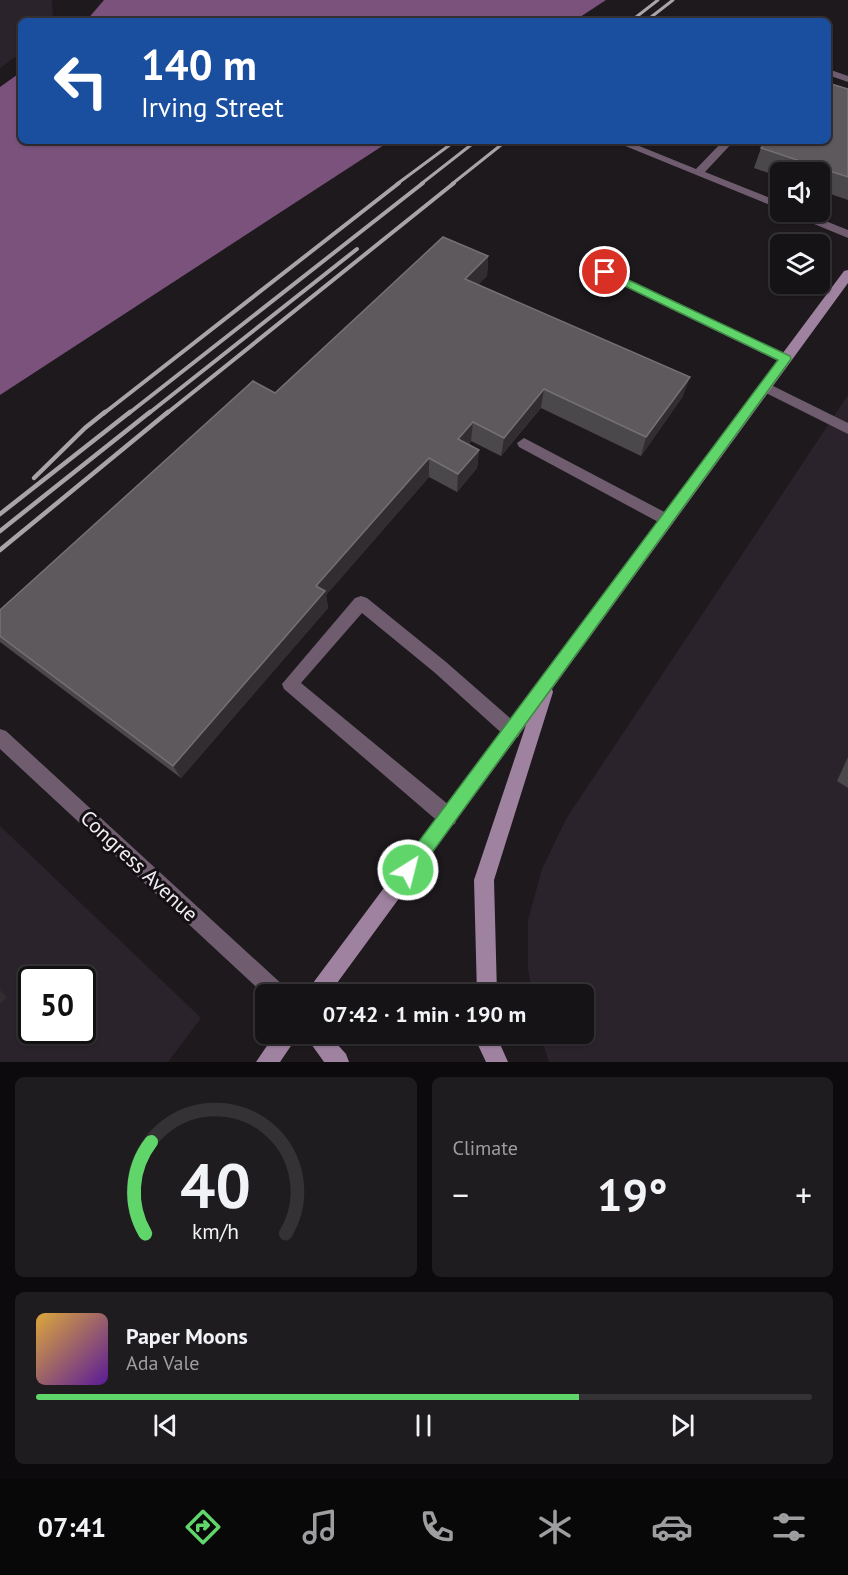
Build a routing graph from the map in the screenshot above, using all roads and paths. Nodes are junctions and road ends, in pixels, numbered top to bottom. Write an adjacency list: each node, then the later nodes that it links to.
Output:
1 (831, 73): 2 (street)
2 (848, 79)
3 (626, 144): 5 (street)
4 (726, 144): 5 (street)
5 (699, 172): 6 (street)
6 (770, 202)
7 (819, 222): 8 (street)
8 (848, 234)
9 (586, 263): 11 (street)
10 (848, 274): 11 (main road)
11 (785, 359): 12 (main road)
12 (765, 387): 13 (street); 15 (main road)
13 (848, 429)
14 (525, 443): 15 (street)
15 (667, 520): 16 (main road)
16 (549, 679): 17 (main road); 22 (main road)
17 (512, 730): 19 (main road); 19 (street)
18 (0, 737): 20 (street, Congress Avenue)
19 (448, 817): 21 (main road)
20 (267, 984)
21 (324, 984)
22 (487, 984)
23 (280, 1044): 26 (main road)
24 (323, 1044): 27 (main road)
25 (489, 1044): 28 (main road)
26 (267, 1062)
27 (338, 1062)
28 (497, 1062)

